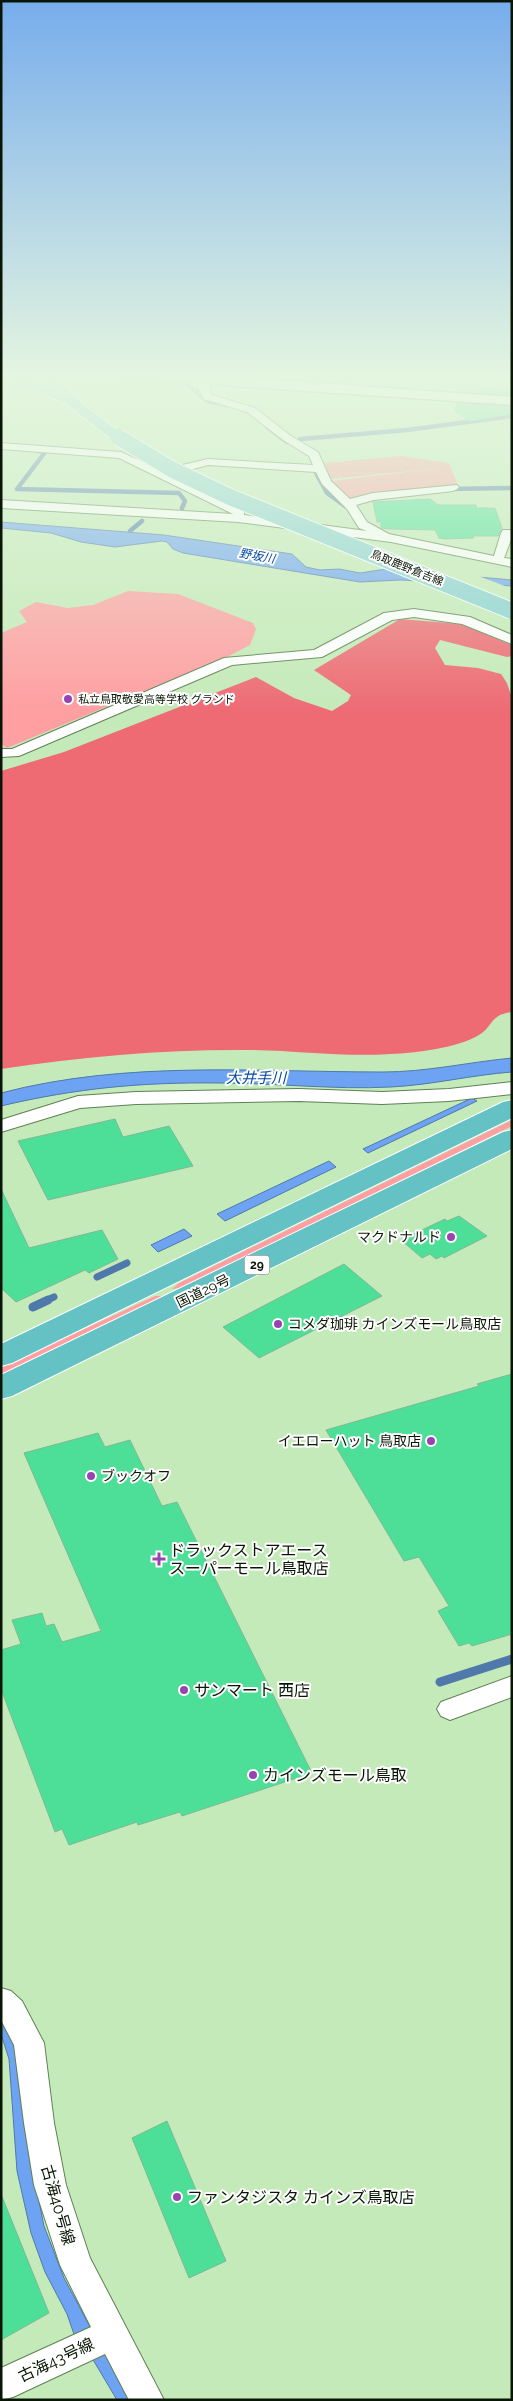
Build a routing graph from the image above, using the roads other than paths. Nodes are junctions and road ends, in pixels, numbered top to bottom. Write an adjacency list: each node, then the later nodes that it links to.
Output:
1 (184, 487): 8 (street)
2 (209, 487): 14 (main road, 鳥取鹿野倉吉線, bridge)
3 (239, 487): 13 (main road, 鳥取鹿野倉吉線)
4 (331, 487): 7 (street)
5 (453, 487): 7 (street)
6 (1, 504): 8 (street)
7 (347, 504): 10 (street)
8 (251, 520): 10 (street)
9 (507, 533): 11 (street)
10 (391, 538): 11 (street); 12 (street)
11 (506, 556)
12 (512, 563)
13 (512, 599)
14 (512, 611)
15 (512, 640): 16 (street)
16 (1, 753)
17 (512, 1088): 19 (street)
18 (512, 1108): 21 (highway, 29)
19 (1, 1126)
20 (512, 1138): 22 (highway, 国道29号 / 29)
21 (1, 1356)
22 (1, 1388)
23 (512, 1686): 24 (street)
24 (450, 1709)
25 (1, 2002): 26 (street, 古海40号線)
26 (112, 2334): 27 (street, 古海43号線); 28 (street, 古海40号線)
27 (1, 2386)
28 (147, 2400)

